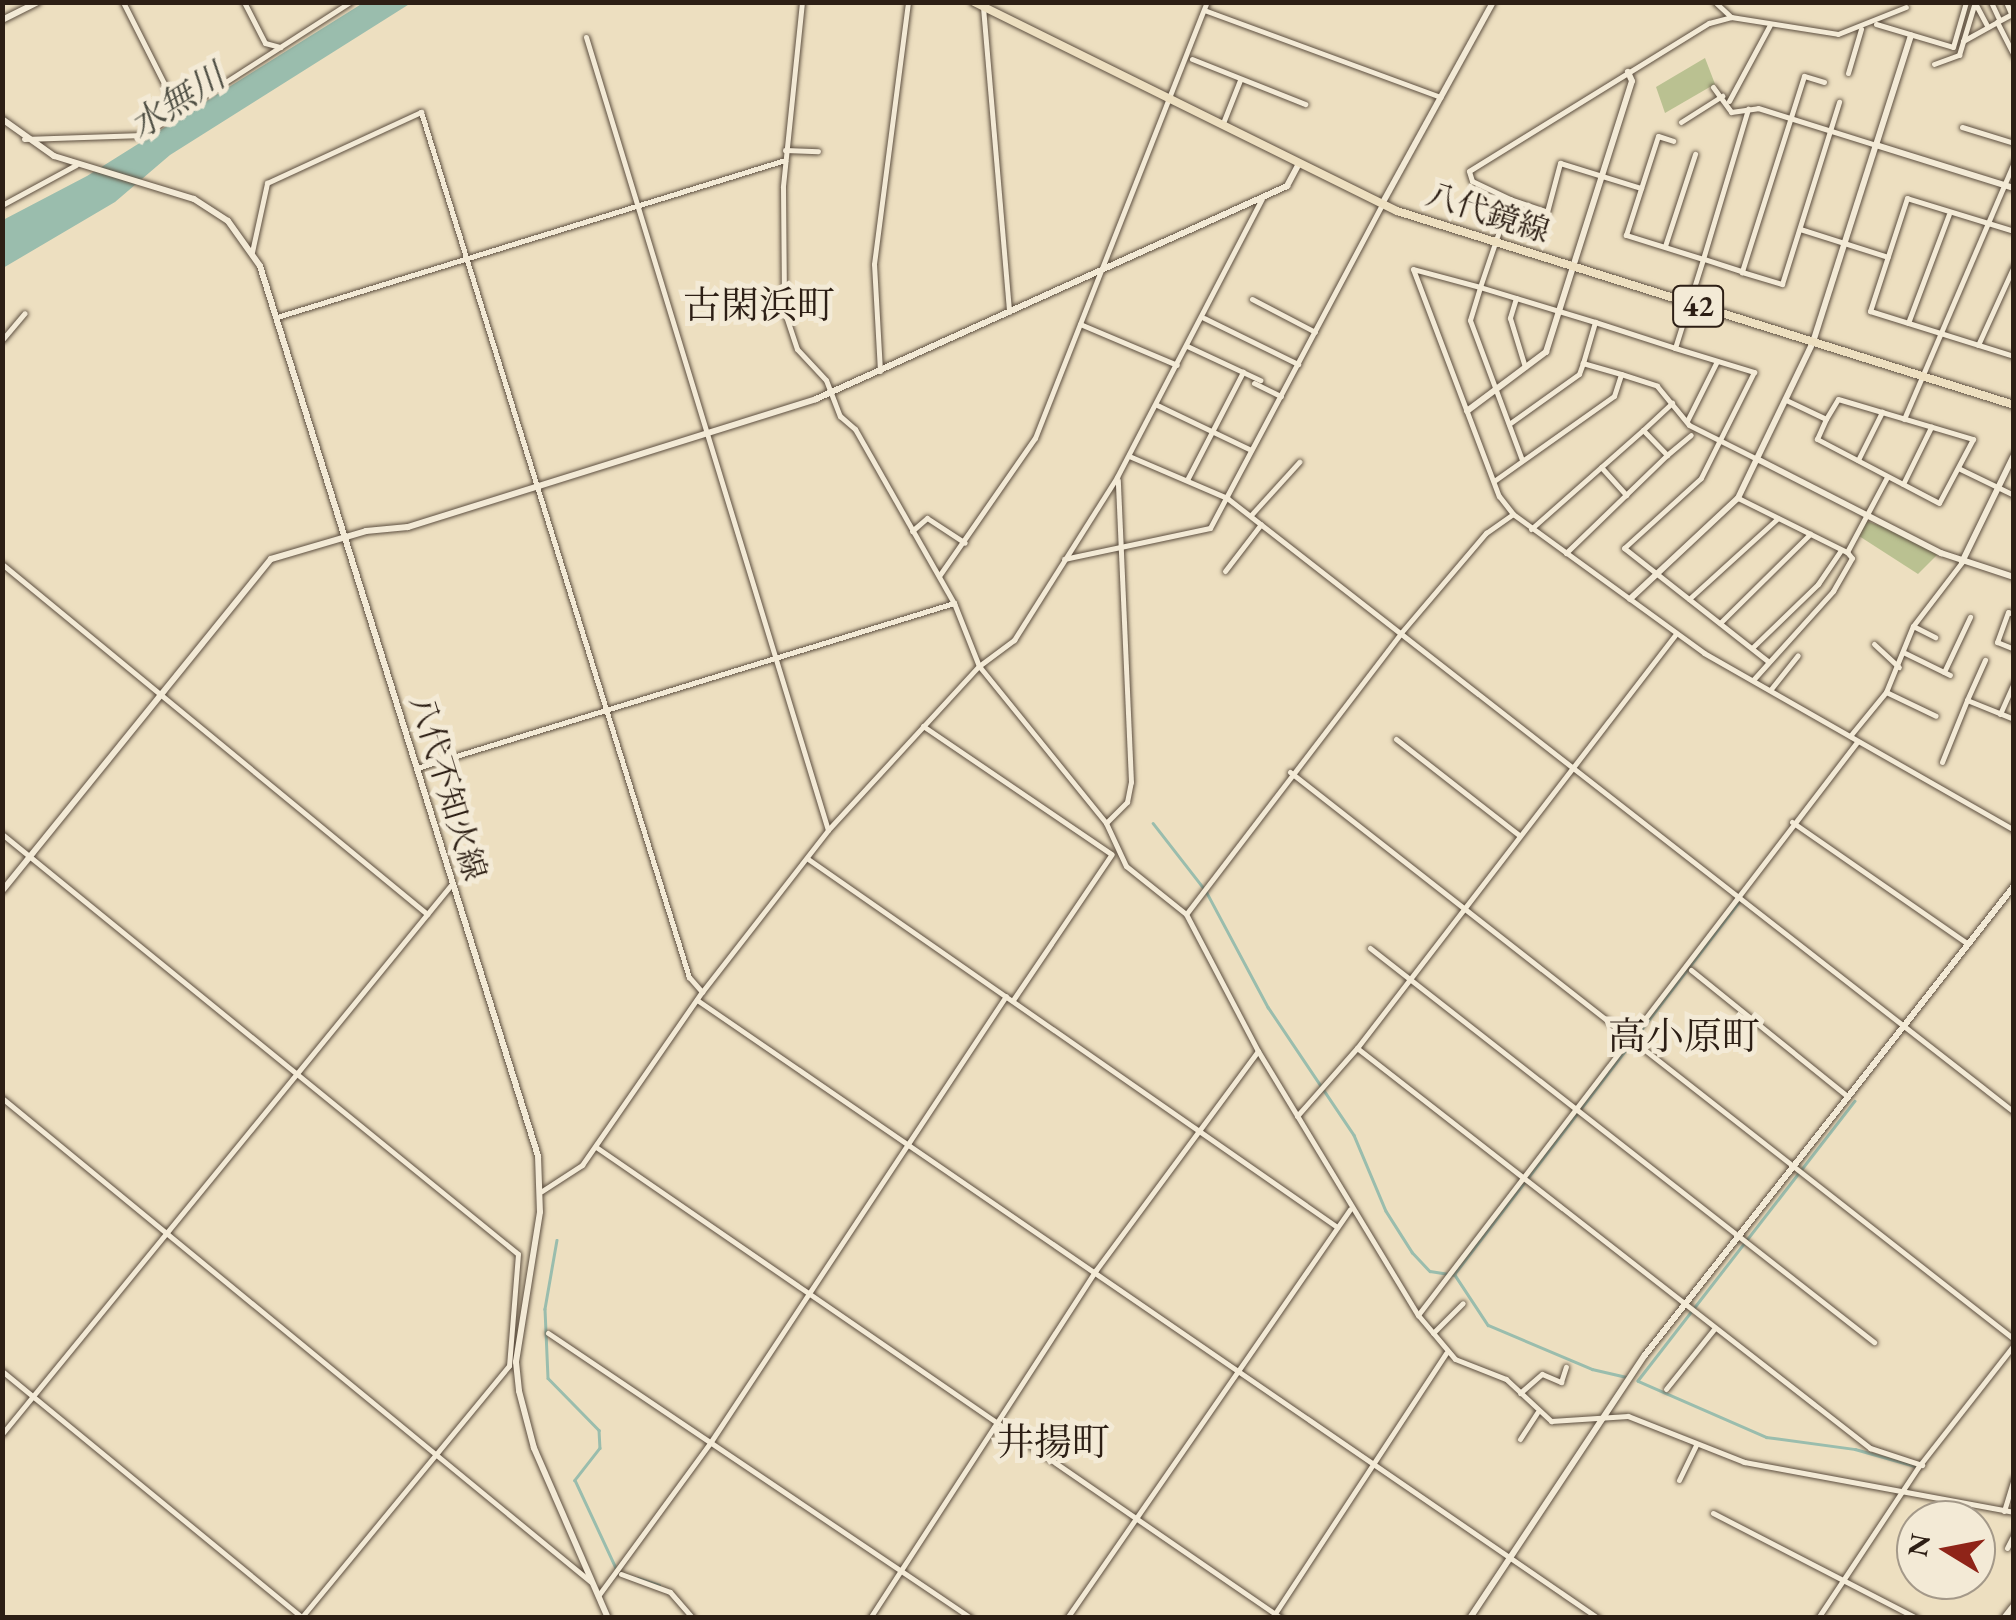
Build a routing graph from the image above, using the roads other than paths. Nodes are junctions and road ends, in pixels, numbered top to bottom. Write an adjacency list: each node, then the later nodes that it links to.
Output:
1 (38, 2): 18 (main road)
2 (123, 2): 41 (street)
3 (244, 2): 29 (street)
4 (350, 2): 29 (street)
5 (802, 2): 56 (street)
6 (908, 2): 112 (street)
7 (1493, 2): 39 (main road)
8 (1715, 2): 17 (street)
9 (1966, 2): 25 (street)
10 (1975, 2): 22 (street); 28 (street)
11 (1990, 2): 19 (street)
12 (2006, 2): 16 (street)
13 (984, 6): 40 (main road, 八代鏡線 / 42); 92 (street)
14 (1205, 6): 39 (street); 40 (street)
15 (1906, 7): 20 (street)
16 (2012, 13): 19 (street)
17 (1731, 16): 21 (street); 33 (street)
18 (2, 20)
19 (1998, 21): 22 (street); 26 (street)
20 (1876, 24): 23 (street); 25 (street)
21 (1770, 25): 23 (street); 42 (street)
22 (1988, 27): 28 (street)
23 (1861, 28): 34 (street)
24 (2014, 31): 26 (street)
25 (1911, 35): 55 (main road)
26 (2004, 36): 30 (street)
27 (586, 38): 71 (street)
28 (1964, 40): 32 (street)
29 (280, 47): 52 (street)
30 (2014, 56)
31 (1192, 59): 35 (street)
32 (1934, 64)
33 (1628, 72): 63 (main road); 68 (street)
34 (1848, 73)
35 (1240, 78): 44 (street); 49 (street)
36 (1824, 82): 46 (street)
37 (1713, 87): 38 (street)
38 (1722, 96): 42 (street); 48 (street)
39 (1442, 97): 69 (main road)
40 (1165, 98): 49 (main road, 八代鏡線 / 42); 85 (street)
41 (172, 100)
42 (1730, 101): 45 (street)
43 (1839, 102): 51 (street)
44 (1304, 104)
45 (1748, 110): 46 (street); 82 (street)
46 (1789, 118): 51 (street); 86 (street)
47 (2, 119): 52 (main road, 八代不知火線)
48 (1681, 122)
49 (1222, 124): 61 (main road, 八代鏡線 / 42)
50 (1962, 126): 54 (street)
51 (1830, 131): 55 (street); 74 (street)
52 (24, 140): 62 (main road, 八代不知火線)
53 (1673, 141): 65 (street)
54 (2014, 143)
55 (1876, 145): 64 (main road); 77 (main road)
56 (785, 150): 57 (street); 59 (street)
57 (818, 152)
58 (1695, 154): 78 (street)
59 (785, 160): 71 (street); 117 (street)
60 (2014, 162): 64 (street)
61 (1299, 164): 67 (main road); 69 (main road, 八代鏡線 / 42)
62 (79, 165): 70 (street); 79 (main road, 八代不知火線)
63 (1602, 176): 65 (street); 68 (street); 83 (main road)
64 (2004, 185): 66 (main road); 73 (street)
65 (1642, 188): 78 (street)
66 (2014, 188)
67 (1262, 198): 85 (main road); 95 (street)
68 (1510, 199): 76 (street)
69 (1382, 204): 76 (main road, 八代鏡線 / 42); 99 (street)
70 (2, 205)
71 (637, 206): 81 (street); 132 (street)
72 (1950, 213): 73 (street); 80 (street); 97 (street)
73 (1988, 224): 75 (street); 100 (street)
74 (1799, 229): 77 (street); 86 (street)
75 (2014, 232)
76 (1494, 242): 83 (main road, 八代鏡線 / 42); 87 (street)
77 (1846, 243): 80 (street); 102 (main road)
78 (1664, 246): 82 (street)
79 (252, 252): 81 (street); 94 (main road, 八代不知火線)
80 (1888, 256): 97 (street)
81 (466, 259): 94 (street); 150 (street)
82 (1703, 259): 86 (street); 90 (street)
83 (1574, 266): 90 (main road, 八代鏡線 / 42); 91 (main road)
84 (2014, 266): 103 (street)
85 (1103, 269): 92 (main road); 98 (street)
86 (1742, 272)
87 (1480, 287): 88 (street); 116 (street); 123 (street)
88 (1516, 298): 91 (street); 111 (street)
89 (1252, 299): 99 (street)
90 (1689, 304): 102 (main road, 八代鏡線 / 42); 105 (street)
91 (1559, 311): 96 (street); 111 (main road)
92 (1009, 312): 112 (main road)
93 (25, 313): 101 (street)
94 (277, 317): 164 (main road, 八代不知火線)
95 (1204, 318): 104 (street); 109 (street)
96 (1595, 322): 105 (street); 108 (street)
97 (1908, 323): 100 (street)
98 (1080, 324): 110 (street); 165 (street)
99 (1315, 332): 109 (street)
100 (1941, 334): 103 (street); 115 (street)
101 (2, 340)
102 (1813, 342): 115 (main road, 八代鏡線 / 42); 119 (main road)
103 (1978, 345): 106 (street)
104 (1188, 346): 110 (street); 113 (street)
105 (1675, 348): 107 (street)
106 (2014, 356)
107 (1716, 361): 127 (street); 134 (street)
108 (1583, 363): 114 (street); 128 (street)
109 (1298, 364): 118 (street)
110 (1177, 365): 121 (street)
111 (1525, 366): 116 (main road)
112 (880, 370): 117 (main road)
113 (1243, 372): 118 (street); 130 (street)
114 (1621, 374): 120 (street); 140 (street)
115 (1923, 376): 122 (main road, 八代鏡線 / 42); 125 (street)
116 (1495, 388): 123 (main road); 128 (street)
117 (831, 392): 132 (main road); 162 (street)
118 (1281, 396): 135 (street)
119 (1786, 400): 126 (street); 139 (main road)
120 (1672, 403): 127 (street); 131 (street)
121 (1157, 405): 130 (street); 136 (street)
122 (2014, 405)
123 (1467, 411): 147 (street)
124 (1882, 412): 125 (street); 126 (street); 141 (street)
125 (1904, 418): 129 (street)
126 (1826, 419): 141 (street)
127 (1686, 422): 134 (street)
128 (1510, 424): 140 (street)
129 (1931, 427): 144 (street); 149 (street)
130 (1211, 430): 135 (street); 148 (street)
131 (1643, 430): 137 (street); 143 (street)
132 (706, 434): 150 (main road); 191 (street)
133 (1691, 435): 137 (street)
134 (1720, 441): 139 (street); 173 (street)
135 (1249, 449): 154 (street)
136 (1129, 456): 146 (street); 148 (street)
137 (1667, 456): 152 (street)
138 (2014, 456): 151 (main road)
139 (1757, 459): 155 (main road); 157 (main road)
140 (1522, 460): 147 (street)
141 (1858, 460): 145 (street)
142 (1299, 462): 158 (street)
143 (1601, 467): 152 (street); 161 (street)
144 (1958, 468): 149 (street); 151 (street)
145 (1888, 476): 149 (street); 157 (street)
146 (1117, 477): 166 (street); 169 (street)
147 (1494, 480): 156 (street)
148 (1186, 481): 154 (street)
149 (1904, 484)
150 (534, 486): 164 (main road); 202 (street)
151 (1998, 487): 153 (street); 170 (main road)
152 (1626, 494): 168 (street)
153 (2014, 495)
154 (1227, 498): 158 (street); 166 (street)
155 (1738, 498): 159 (street); 173 (main road)
156 (1513, 514): 161 (street); 183 (street)
157 (1866, 515): 167 (street); 170 (main road)
158 (1251, 516): 160 (street)
159 (1778, 518): 163 (street); 177 (street)
160 (1262, 524): 172 (street); 183 (street)
161 (1531, 529): 168 (street)
162 (912, 531): 165 (street); 174 (street)
163 (1810, 534): 167 (street); 181 (street)
164 (345, 539): 199 (main road); 212 (main road, 八代不知火線)
165 (965, 543): 174 (street)
166 (1122, 545): 169 (street); 215 (street)
167 (1844, 551): 187 (street); 193 (street)
168 (1566, 552): 176 (street)
169 (1061, 561): 194 (street)
170 (1962, 562): 175 (main road); 182 (street)
171 (2, 564): 199 (street)
172 (1224, 572)
173 (1658, 574): 176 (main road); 177 (street)
174 (939, 576): 178 (street)
175 (2014, 577)
176 (1630, 599): 184 (street)
177 (1689, 599): 181 (street)
178 (954, 603): 191 (street); 194 (street)
179 (2014, 614): 188 (street)
180 (1970, 617): 189 (street)
181 (1720, 623): 187 (street)
182 (1913, 626): 185 (street); 189 (street)
183 (1400, 634): 211 (street); 213 (street)
184 (1675, 634): 196 (street); 211 (street)
185 (1935, 637)
186 (1874, 644): 195 (street)
187 (1753, 647): 193 (street)
188 (2014, 649)
189 (1906, 653): 195 (street)
190 (1798, 656): 198 (street)
191 (774, 659): 202 (street); 216 (street)
192 (1985, 660): 201 (street)
193 (1769, 662): 196 (street)
194 (979, 666): 206 (street); 215 (street)
195 (1899, 667): 200 (street)
196 (1754, 680): 198 (street)
197 (2014, 683): 203 (street)
198 (1771, 689): 207 (street)
199 (163, 692): 221 (main road); 228 (street)
200 (1886, 692): 204 (street); 207 (street)
201 (1967, 700): 203 (street); 210 (street)
202 (607, 710): 212 (street); 234 (street)
203 (2000, 714): 205 (street)
204 (1936, 716)
205 (2014, 719)
206 (922, 726): 216 (street); 220 (street)
207 (1850, 736): 209 (street)
208 (1396, 740): 219 (street)
209 (1857, 741): 214 (street); 217 (street)
210 (1942, 762)
211 (1572, 766): 219 (street); 226 (street)
212 (416, 769): 223 (main road, 八代不知火線)
213 (1290, 772): 227 (street); 229 (street)
214 (1792, 822): 226 (street); 230 (street)
215 (1106, 823): 220 (street)
216 (828, 830): 222 (street)
217 (2014, 830)
218 (2, 834): 221 (street)
219 (1519, 835): 227 (street)
220 (1113, 853): 229 (street); 235 (street)
221 (30, 858): 225 (main road); 241 (street)
222 (808, 859): 234 (street); 235 (street)
223 (451, 885): 228 (street); 252 (main road, 八代不知火線)
224 (2014, 886): 230 (main road)
225 (2, 891)
226 (1740, 897): 237 (street); 238 (street)
227 (1464, 904): 233 (street); 238 (street)
228 (428, 914): 241 (street)
229 (1186, 914): 240 (street)
230 (1968, 944): 237 (main road)
231 (1370, 948): 233 (street)
232 (1690, 970): 242 (street)
233 (1408, 976): 239 (street); 244 (street)
234 (702, 992): 236 (street)
235 (1010, 998): 247 (street); 248 (street)
236 (696, 1000): 248 (street); 249 (street)
237 (1902, 1026): 242 (main road); 245 (street)
238 (1632, 1039): 244 (street); 250 (street)
239 (1357, 1048): 246 (street); 251 (street)
240 (1258, 1051): 246 (street); 247 (street)
241 (298, 1072): 255 (street); 268 (street)
242 (1847, 1096): 250 (main road)
243 (2, 1098): 255 (street)
244 (1579, 1110): 251 (street); 256 (street)
245 (2014, 1112)
246 (1297, 1116): 253 (street)
247 (1198, 1131): 254 (street); 257 (street)
248 (907, 1140): 257 (street); 258 (street)
249 (596, 1146): 252 (street); 258 (street)
250 (1795, 1167): 256 (main road); 266 (street)
251 (1524, 1181): 260 (street); 261 (street)
252 (542, 1191): 268 (main road, 八代不知火線)
253 (1350, 1209): 254 (street); 261 (street)
254 (1338, 1227): 270 (street)
255 (168, 1233): 274 (street); 282 (street)
256 (1743, 1239): 260 (main road); 265 (street)
257 (1096, 1270): 270 (street); 277 (street)
258 (810, 1296): 277 (street); 280 (street)
259 (1464, 1303): 264 (street)
260 (1688, 1309): 262 (street); 276 (main road)
261 (1418, 1315): 264 (street)
262 (1714, 1329): 272 (street); 284 (street)
263 (548, 1332): 280 (street)
264 (1433, 1333): 267 (street)
265 (1874, 1342)
266 (2014, 1342): 284 (street)
267 (1447, 1351): 273 (street); 283 (street)
268 (513, 1364): 282 (street); 298 (main road, 八代不知火線)
269 (1566, 1367): 273 (street)
270 (1234, 1370): 283 (street); 291 (street)
271 (2, 1372): 274 (street)
272 (1666, 1389)
273 (1520, 1393): 275 (street)
274 (34, 1397): 278 (street); 302 (street)
275 (1537, 1413): 276 (street); 279 (street)
276 (1606, 1414): 281 (street); 294 (main road)
277 (998, 1424): 291 (street); 295 (street)
278 (2, 1434)
279 (1520, 1439)
280 (710, 1442): 295 (street); 296 (street)
281 (1696, 1445): 286 (street); 287 (street)
282 (436, 1453): 298 (street); 302 (street)
283 (1373, 1460): 294 (street); 301 (street)
284 (1922, 1465): 287 (street)
285 (2014, 1478): 288 (street)
286 (1679, 1480)
287 (1904, 1491): 288 (street); 297 (street)
288 (2004, 1511): 289 (street)
289 (2014, 1512)
290 (1714, 1513): 297 (street)
291 (1134, 1518): 301 (street); 307 (street)
292 (2014, 1534): 293 (street)
293 (2007, 1548)
294 (1510, 1559): 308 (main road); 309 (street)
295 (902, 1570): 305 (street); 306 (street)
296 (620, 1574): 299 (street); 304 (street)
297 (1846, 1578): 310 (street); 311 (street)
298 (591, 1582): 299 (main road, 八代不知火線)
299 (598, 1596): 303 (main road, 八代不知火線)
300 (2014, 1605): 312 (main road)
301 (1276, 1616)
302 (302, 1617)
303 (608, 1618)
304 (692, 1618)
305 (870, 1618)
306 (970, 1618)
307 (1067, 1618)
308 (1470, 1618)
309 (1598, 1618)
310 (1818, 1618)
311 (1916, 1618)
312 (2004, 1618)

